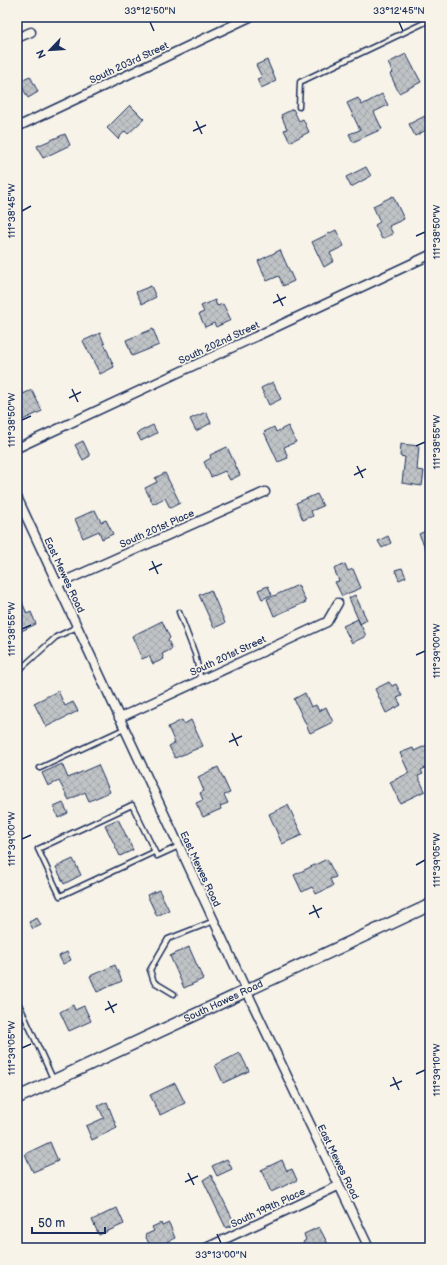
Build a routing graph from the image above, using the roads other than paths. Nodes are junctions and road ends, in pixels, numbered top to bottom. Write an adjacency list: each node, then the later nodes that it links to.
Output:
1 (250, 17): 6 (street, South 203rd Street)
2 (430, 20): 5 (lane)
3 (31, 32): 4 (street)
4 (17, 38)
5 (299, 107)
6 (17, 127)
7 (430, 255): 8 (street, South 202nd Street)
8 (17, 448)
9 (265, 492): 11 (street, South 201st Place)
10 (18, 501): 11 (street, East Mewes Road)
11 (58, 584): 14 (street, East Mewes Road)
12 (338, 604): 16 (street, South 201st Street)
13 (179, 612): 16 (lane)
14 (77, 626): 15 (lane); 17 (street, East Mewes Road)
15 (17, 672)
16 (201, 680): 17 (street, South 201st Street)
17 (119, 718): 18 (street, East Mewes Road)
18 (124, 729): 19 (lane); 20 (street, East Mewes Road)
19 (40, 768)
20 (178, 846): 21 (lane); 23 (street, East Mewes Road)
21 (154, 852): 21 (lane)
22 (430, 905): 24 (main road, South Hawes Road)
23 (214, 921): 24 (street, East Mewes Road); 25 (lane)
24 (247, 992): 27 (main road, South Hawes Road); 29 (street, East Mewes Road)
25 (174, 994)
26 (17, 1000): 27 (lane)
27 (54, 1081): 28 (main road, South Hawes Road)
28 (17, 1098)
29 (338, 1186): 31 (street, South 199th Place); 32 (street, East Mewes Road)
30 (430, 1244): 33 (lane)
31 (206, 1248)
32 (369, 1248)
33 (423, 1248)

